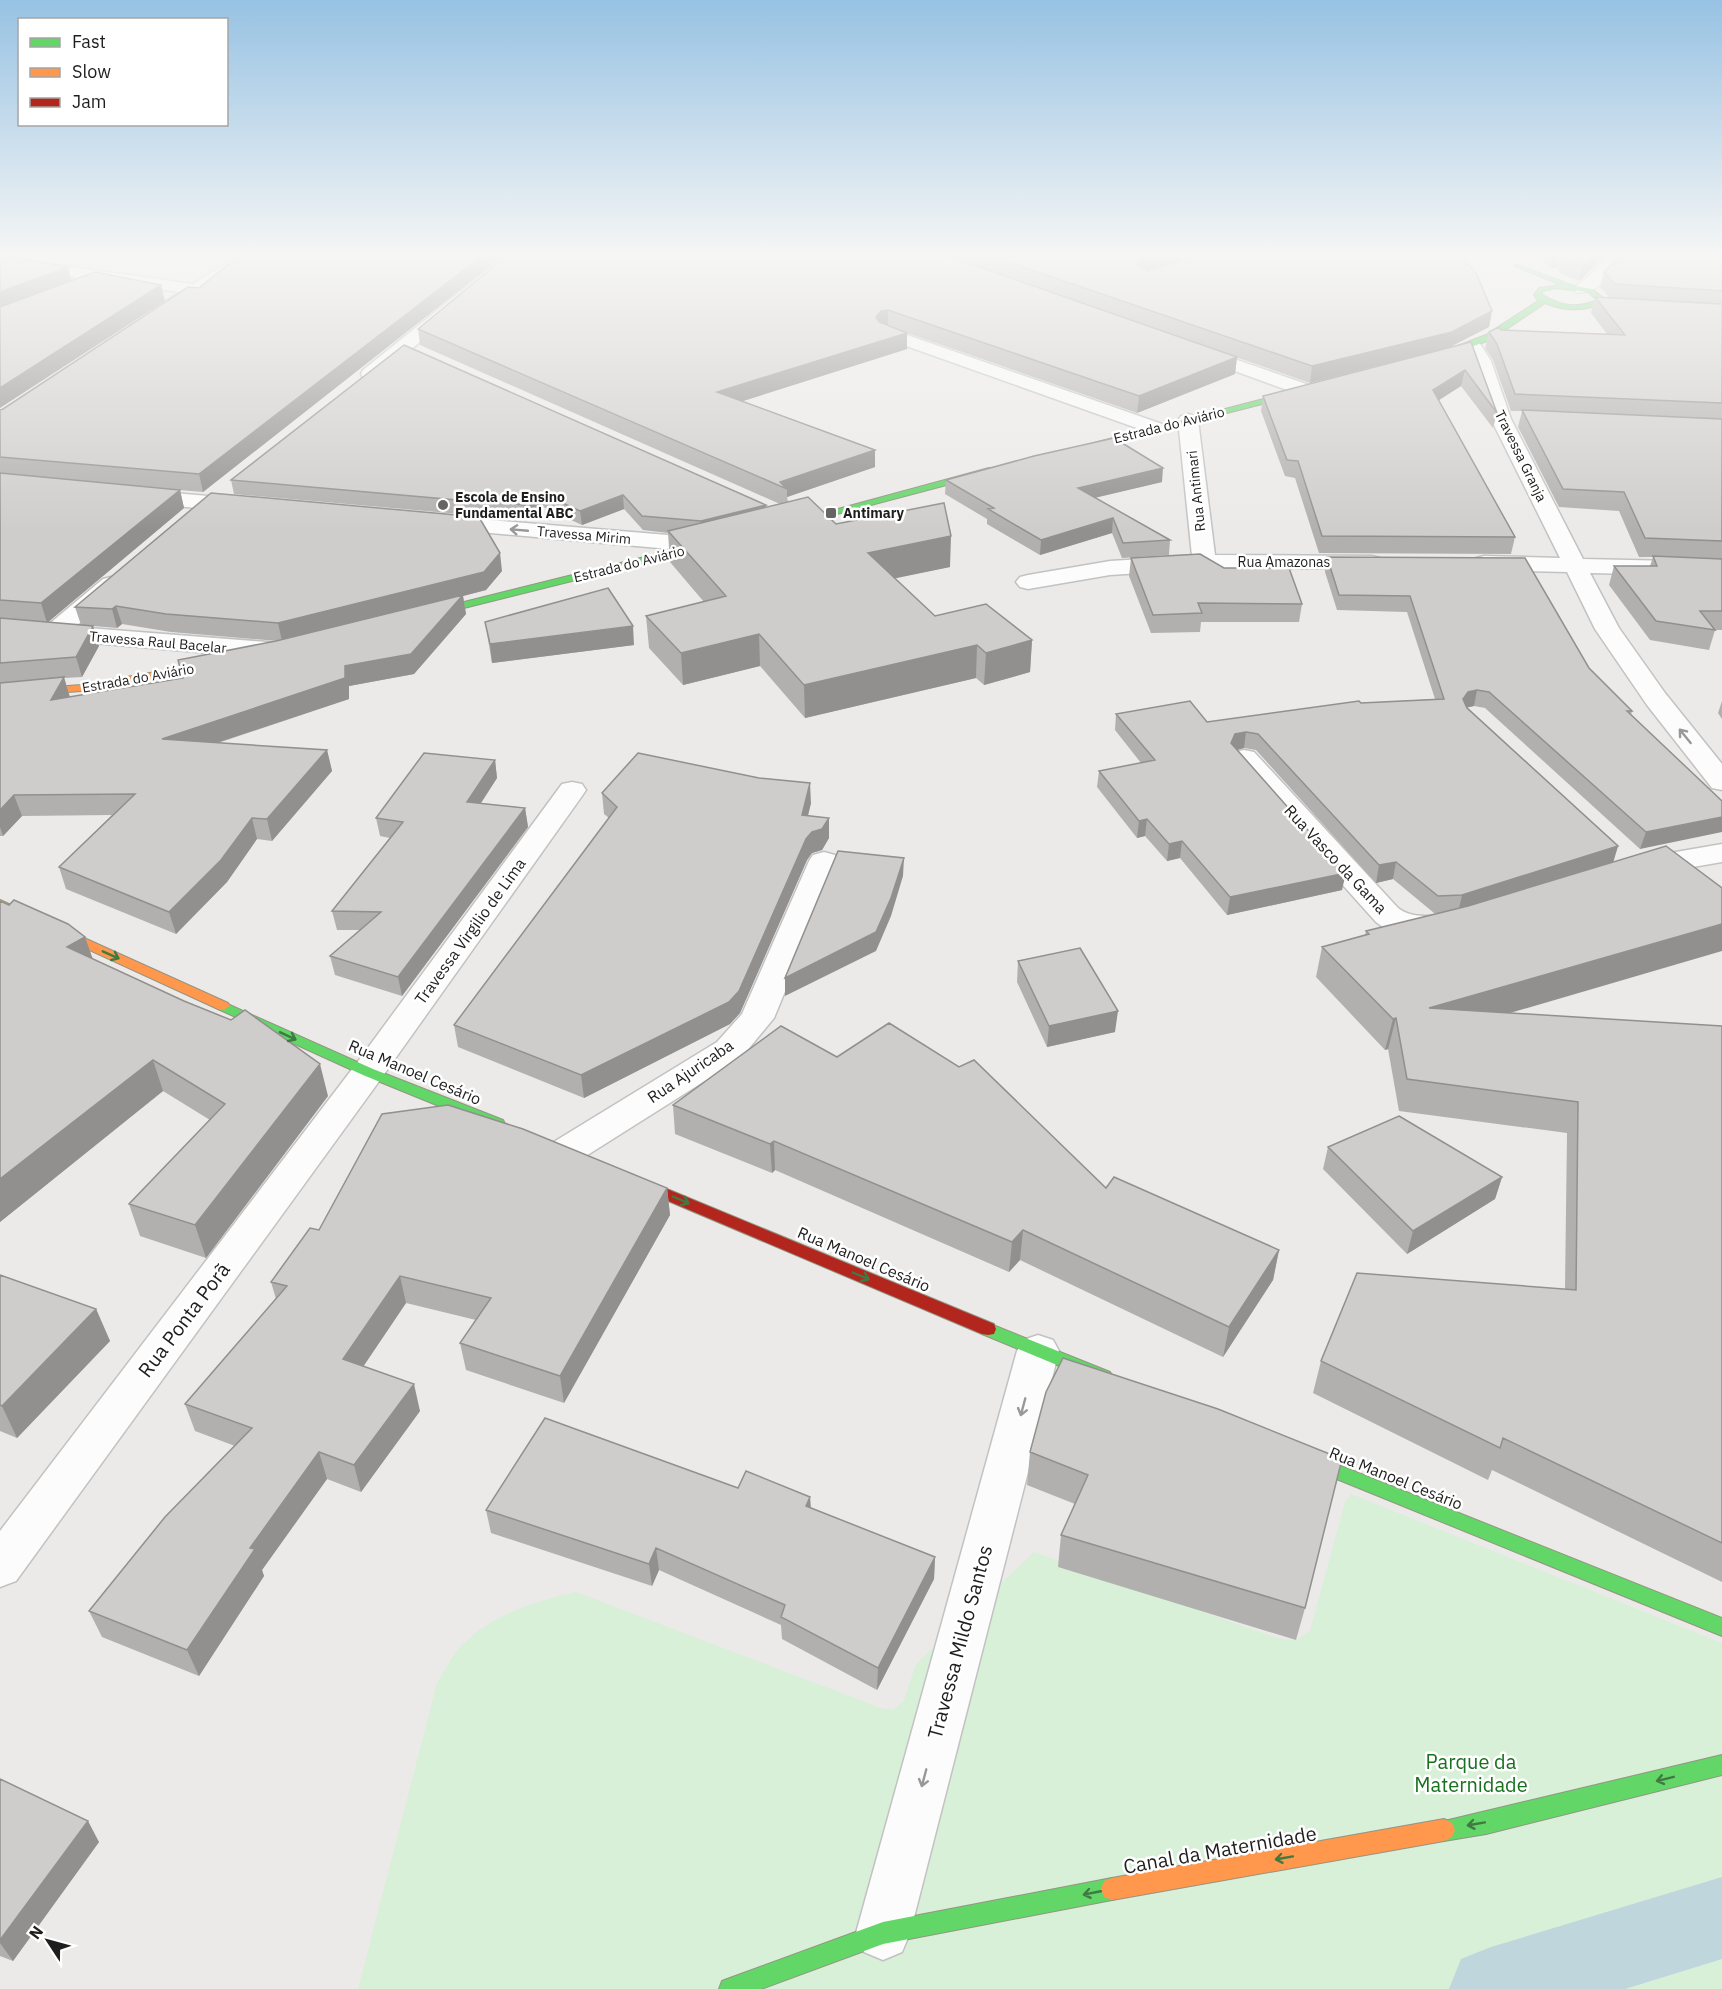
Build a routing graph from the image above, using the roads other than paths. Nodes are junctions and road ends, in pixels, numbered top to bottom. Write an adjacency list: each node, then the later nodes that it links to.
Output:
1 (923, 346): 12 (street)
2 (1182, 346): 8 (street)
3 (1473, 346): 6 (street); 9 (street, Travessa Granja)
4 (404, 347): 5 (street); 7 (street)
5 (426, 357)
6 (1420, 362)
7 (357, 384)
8 (1311, 388): 10 (street, Estrada do Aviário)
9 (1501, 419): 11 (street); 27 (street, Travessa Granja)
10 (1188, 420): 12 (street, Estrada do Aviário); 24 (street, Rua Antimari)
11 (1524, 420)
12 (1155, 428): 13 (street, Estrada do Aviário)
13 (1063, 452)
14 (1005, 467): 22 (street)
15 (225, 488): 17 (street)
16 (114, 494): 17 (street)
17 (206, 503): 18 (street); 19 (street)
18 (265, 508)
19 (188, 518)
20 (419, 521): 23 (street, Travessa Mirim, one-way to 20)
21 (771, 521): 22 (street)
22 (797, 522)
23 (713, 543): 31 (street, Estrada do Aviário)
24 (1204, 562): 25 (street, Rua Amazonas); 30 (street, Rua Amazonas)
25 (1395, 563)
26 (1467, 563): 27 (street)
27 (1574, 564): 28 (street); 37 (street, Travessa Granja, one-way to 27)
28 (1722, 569)
29 (125, 572): 33 (street)
30 (1028, 582)
31 (405, 620)
32 (0, 628): 33 (street, Travessa Raul Bacelar)
33 (52, 633): 34 (street, Travessa Raul Bacelar)
34 (285, 650): 35 (street, Estrada do Aviário)
35 (0, 694)
36 (1244, 758): 43 (street, Rua Vasco da Gama)
37 (1722, 782)
38 (572, 790): 44 (street, Travessa Virgilio de Lima)
39 (1722, 853): 41 (street)
40 (824, 861): 46 (street, Rua Ajuricaba)
41 (1625, 864)
42 (0, 904): 44 (street, Rua Manoel Cesário, one-way to 44)
43 (1472, 920)
44 (368, 1072): 45 (street, Rua Manoel Cesário); 51 (street, Rua Ponta Porã)
45 (510, 1130)
46 (568, 1153)
47 (609, 1170): 48 (street, Rua Manoel Cesário, one-way to 48)
48 (1038, 1351): 49 (street, Rua Manoel Cesário); 54 (street, Travessa Mildo Santos, one-way to 54)
49 (1115, 1382)
50 (1281, 1449): 52 (street, Rua Manoel Cesário)
51 (0, 1567)
52 (1722, 1628)
53 (1722, 1765): 54 (street, Canal da Maternidade, one-way to 54)
54 (883, 1933): 55 (street, Canal da Maternidade)
55 (730, 1989)

